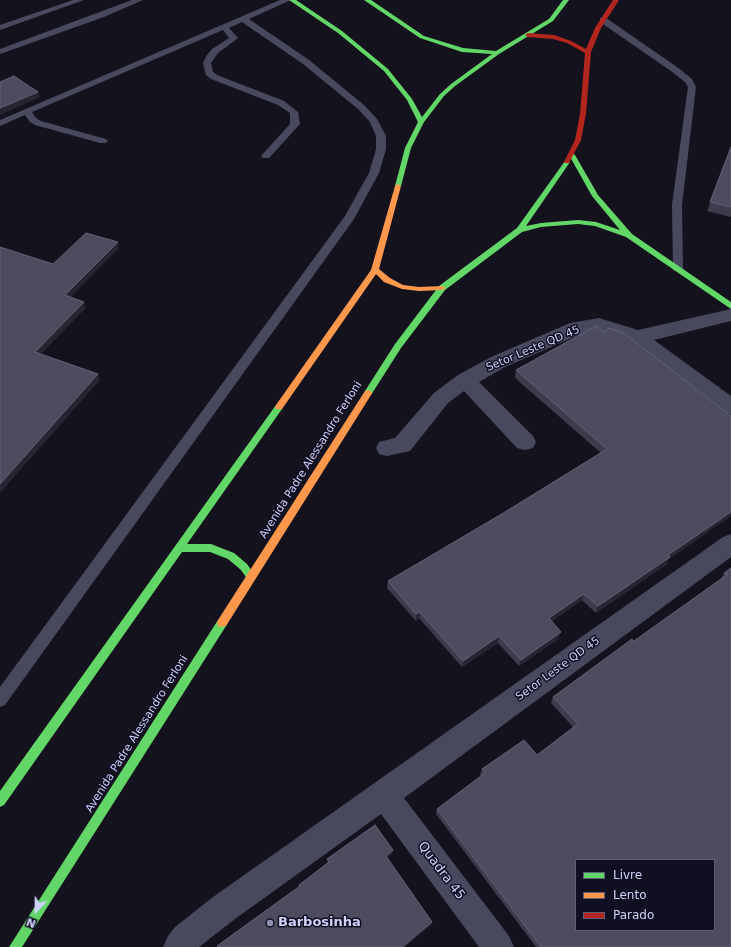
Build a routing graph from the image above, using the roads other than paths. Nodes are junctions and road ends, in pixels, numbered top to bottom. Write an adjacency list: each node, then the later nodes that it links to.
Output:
1 (80, 0): 11 (lane)
2 (139, 0): 15 (lane)
3 (287, 0): 8 (lane)
4 (292, 0): 19 (main road)
5 (367, 0): 17 (main road)
6 (566, 0): 13 (main road)
7 (616, 0): 9 (main road, Avenida Padre Alessandro Ferloni)
8 (243, 19): 10 (lane); 12 (lane)
9 (603, 20): 16 (main road, Avenida Padre Alessandro Ferloni); 26 (lane)
10 (224, 27): 14 (lane); 18 (lane)
11 (0, 28)
12 (255, 28): 14 (lane); 39 (lane)
13 (528, 35): 16 (main road); 17 (main road)
14 (234, 38): 23 (lane)
15 (0, 52)
16 (588, 52): 22 (main road, Avenida Padre Alessandro Ferloni)
17 (497, 53): 19 (main road)
18 (27, 111): 20 (lane); 21 (lane)
19 (421, 122): 27 (main road)
20 (0, 123)
21 (103, 141)
22 (572, 155): 24 (main road, Avenida Padre Alessandro Ferloni); 25 (main road)
23 (266, 156)
24 (520, 230): 25 (main road); 28 (main road, Avenida Padre Alessandro Ferloni)
25 (629, 236): 26 (main road)
26 (678, 269): 29 (main road)
27 (374, 270): 28 (main road); 37 (main road)
28 (442, 288): 38 (main road, Avenida Padre Alessandro Ferloni)
29 (731, 306)
30 (731, 316): 31 (street)
31 (637, 337): 32 (street, Setor Leste QD 45); 33 (street, Setor Leste QD 45)
32 (465, 380): 34 (street); 35 (street, Setor Leste QD 45)
33 (731, 407)
34 (525, 442)
35 (387, 448)
36 (731, 544): 40 (street, Setor Leste QD 45)
37 (179, 548): 38 (main road); 41 (main road)
38 (251, 577): 42 (main road, Avenida Padre Alessandro Ferloni)
39 (0, 700)
40 (384, 795): 43 (street, Setor Leste QD 45); 44 (street, Quadra 45)
41 (0, 801)
42 (15, 947)
43 (179, 947)
44 (498, 947)

